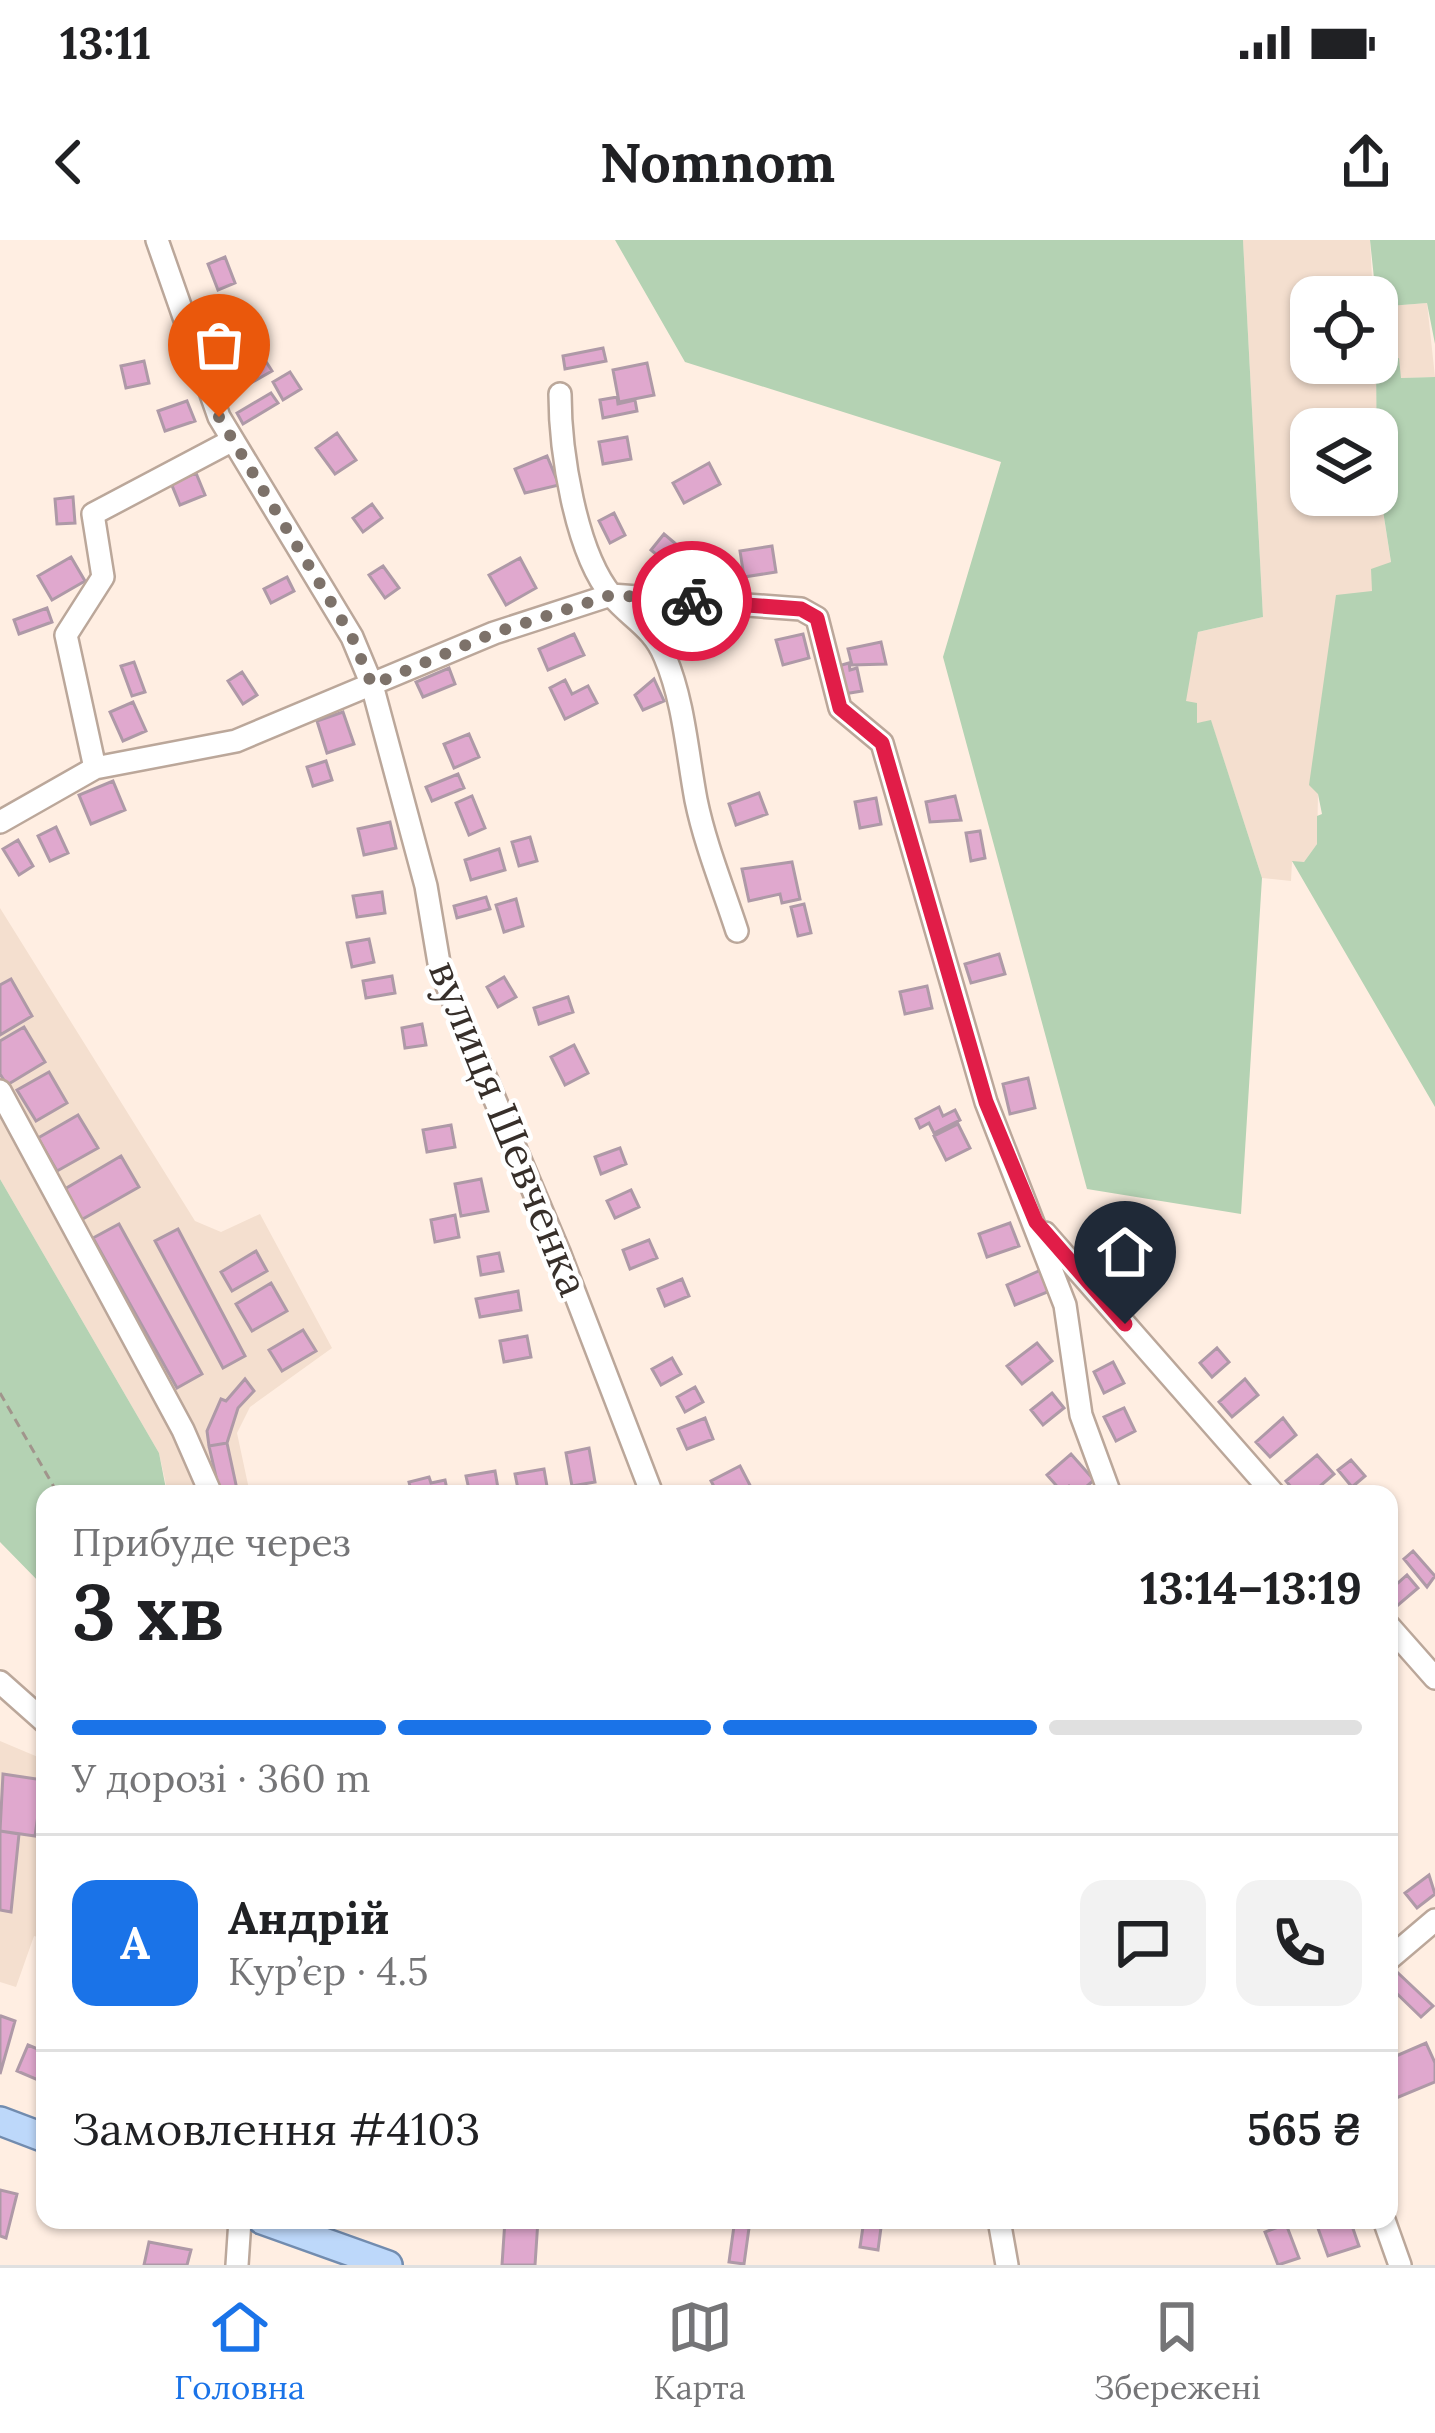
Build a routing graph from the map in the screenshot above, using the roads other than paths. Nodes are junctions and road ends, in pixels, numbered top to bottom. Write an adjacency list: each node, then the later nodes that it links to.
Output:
1 (157, 240): 3 (street, вулиця Шевченка)
2 (560, 394): 4 (street)
3 (233, 440): 5 (street, вулиця Шевченка); 6 (street)
4 (611, 595): 5 (street); 8 (street); 10 (street)
5 (372, 685): 6 (street); 12 (street, вулиця Шевченка)
6 (95, 768): 7 (street)
7 (0, 822)
8 (737, 931)
9 (0, 1091): 11 (street)
10 (1036, 1222): 13 (street); 14 (street)
11 (207, 1485)
12 (649, 1485)
13 (1107, 1485)
14 (1266, 1485)
15 (1398, 1635): 16 (street)
16 (1435, 1678)
17 (0, 1682): 18 (street)
18 (36, 1714)
19 (1435, 1920): 20 (street)
20 (1398, 1951)
21 (0, 2121): 22 (main road)
22 (36, 2135)
23 (239, 2229): 27 (street)
24 (287, 2229): 28 (main road)
25 (1001, 2229): 29 (street)
26 (1387, 2229): 30 (street)
27 (236, 2265)
28 (388, 2265)
29 (1007, 2265)
30 (1400, 2265)

